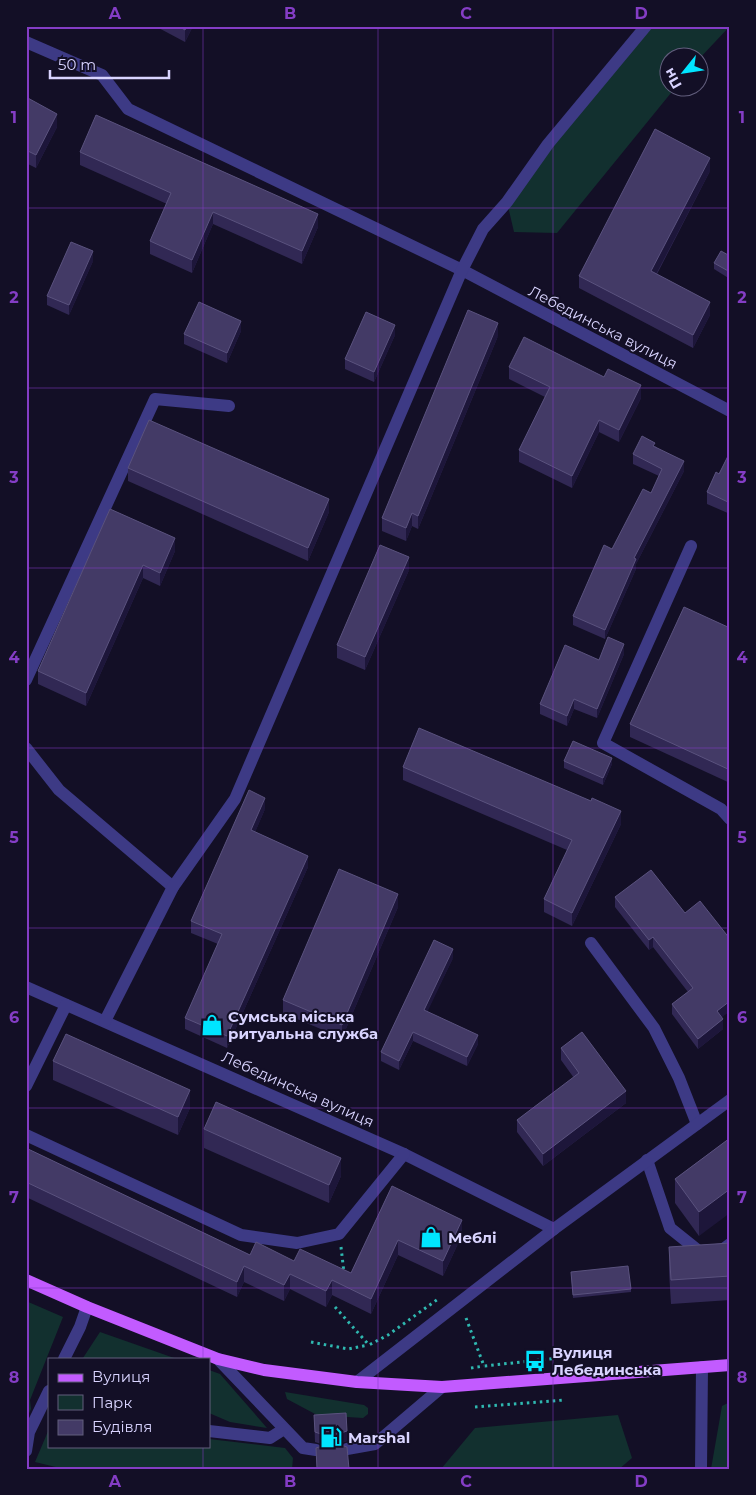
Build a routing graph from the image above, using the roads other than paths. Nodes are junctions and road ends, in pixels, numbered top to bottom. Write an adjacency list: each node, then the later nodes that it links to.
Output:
1 (646, 26): 3 (street)
2 (26, 42): 3 (street, Лебединська вулиця)
3 (462, 270): 5 (street, Лебединська вулиця); 10 (street)
4 (230, 406): 7 (street)
5 (730, 411)
6 (691, 546): 9 (street)
7 (26, 680)
8 (26, 748): 10 (street)
9 (730, 819)
10 (173, 887): 14 (street)
11 (591, 943): 17 (street)
12 (26, 987): 13 (street, Лебединська вулиця)
13 (66, 1005): 14 (street, Лебединська вулиця); 15 (street)
14 (105, 1021): 19 (street, Лебединська вулиця)
15 (26, 1086)
16 (730, 1100): 17 (street)
17 (697, 1124): 20 (street)
18 (26, 1135): 19 (street)
19 (404, 1154): 21 (street, Лебединська вулиця)
20 (647, 1160): 21 (street); 22 (street)
21 (554, 1229): 29 (street)
22 (727, 1248)
23 (26, 1280): 24 (main road)
24 (86, 1307): 25 (street); 26 (main road)
25 (64, 1358)
26 (218, 1359): 29 (main road); 33 (street)
27 (730, 1365): 28 (main road)
28 (702, 1367): 30 (main road); 39 (street)
29 (357, 1382): 30 (main road)
30 (442, 1387): 36 (street)
31 (48, 1395): 32 (street)
32 (43, 1414): 35 (street)
33 (284, 1429): 34 (street); 37 (street)
34 (210, 1431)
35 (28, 1432): 38 (street)
36 (347, 1449)
37 (316, 1450)
38 (26, 1451)
39 (701, 1469)

